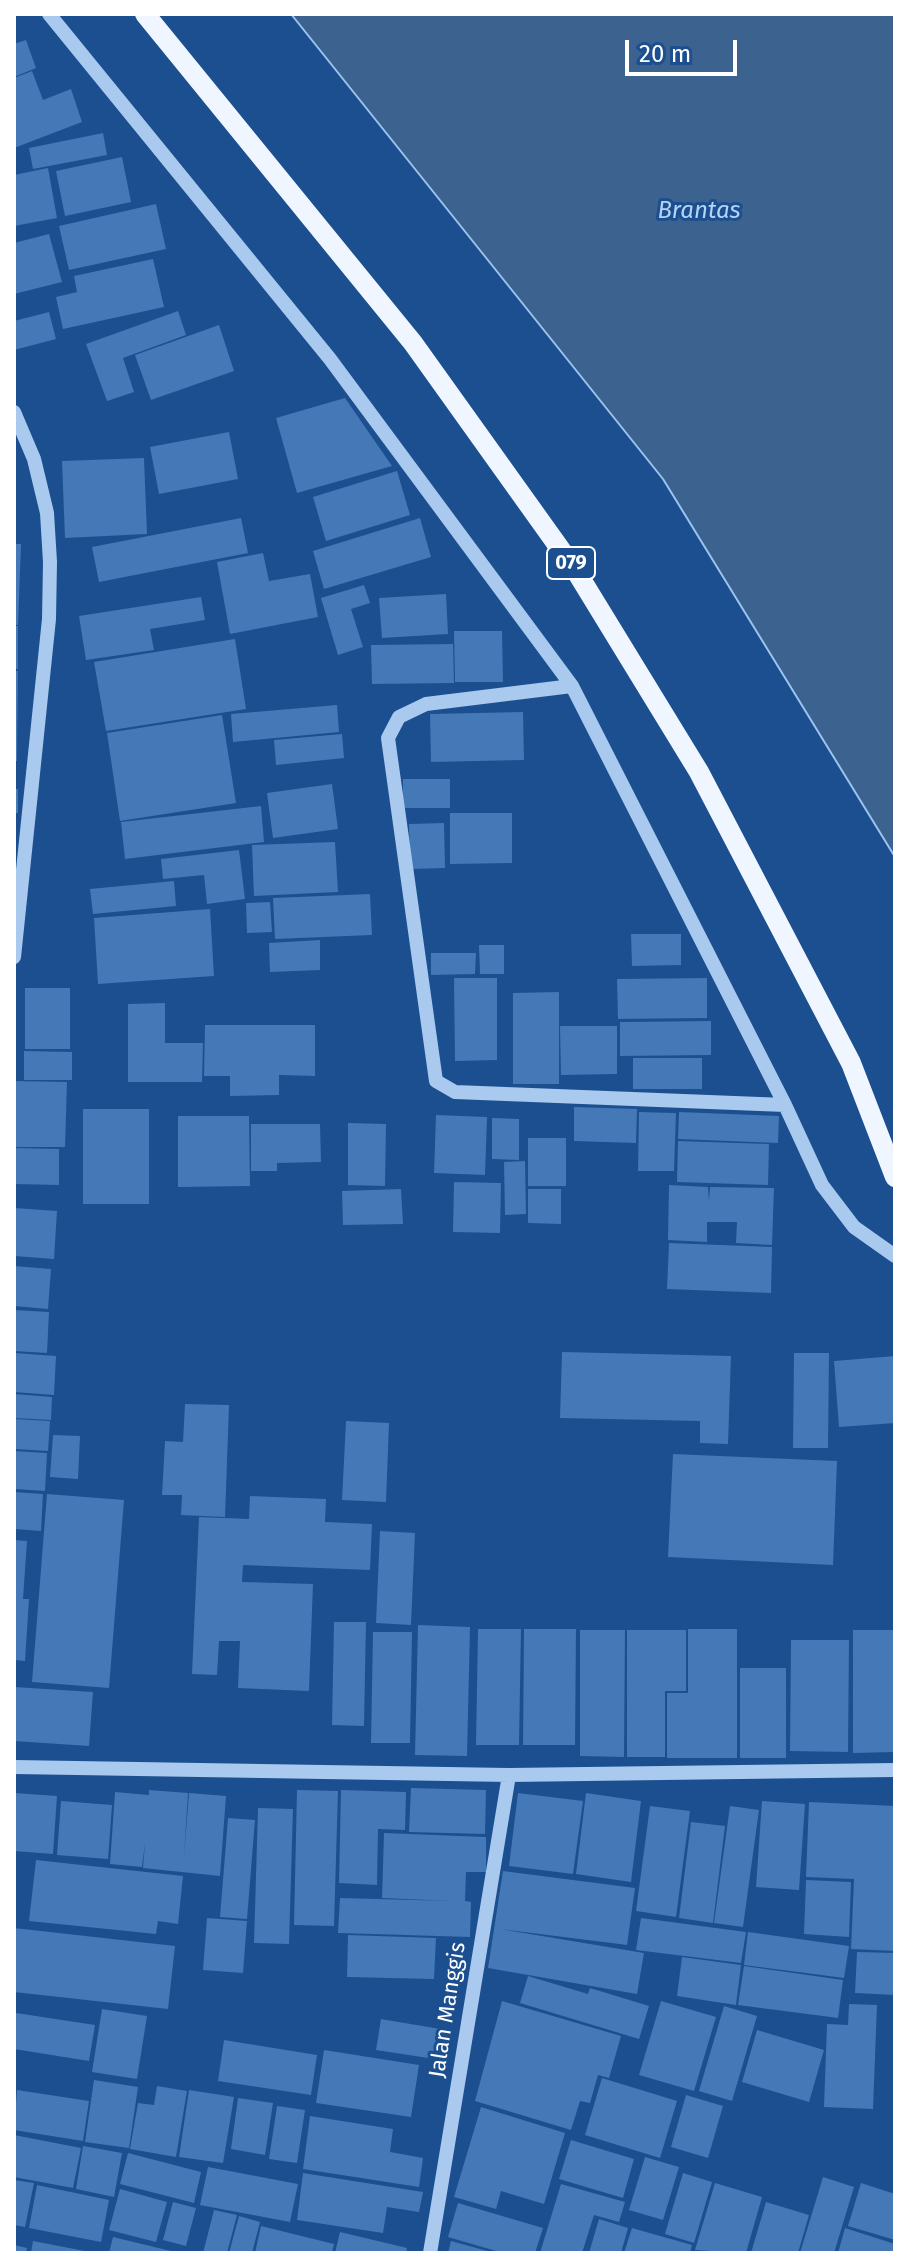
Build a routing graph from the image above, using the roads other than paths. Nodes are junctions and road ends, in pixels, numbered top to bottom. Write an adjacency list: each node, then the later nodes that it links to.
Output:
1 (49, 14): 4 (street)
2 (145, 14): 7 (main road, 079)
3 (14, 412): 5 (street)
4 (572, 686): 6 (street); 6 (street)
5 (14, 957)
6 (785, 1105): 8 (street)
7 (895, 1177)
8 (895, 1256)
9 (14, 1767): 11 (street)
10 (895, 1770): 11 (street)
11 (509, 1775): 12 (street, Jalan Manggis)
12 (430, 2253)

